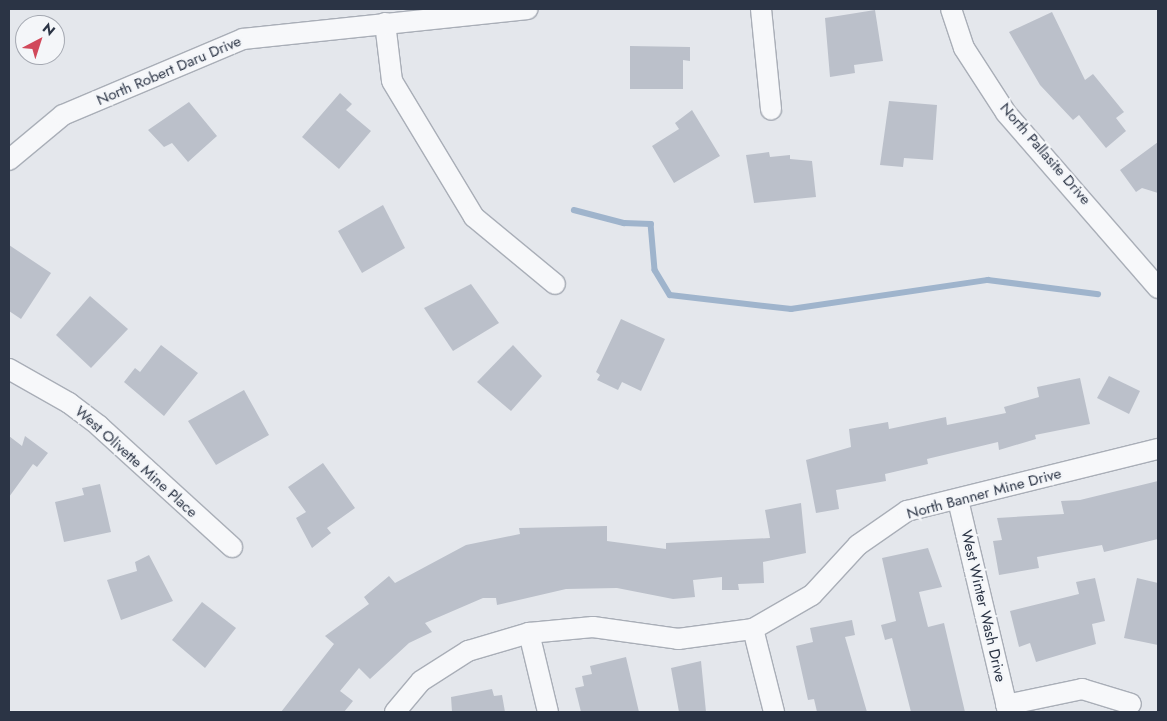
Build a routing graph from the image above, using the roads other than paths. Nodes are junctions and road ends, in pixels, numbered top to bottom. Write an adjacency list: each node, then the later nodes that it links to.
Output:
1 (527, 9): 4 (street, North Robert Daru Drive)
2 (761, 9): 5 (street)
3 (951, 9): 8 (street, North Pallasite Drive)
4 (385, 23): 6 (street, North Robert Daru Drive); 7 (street)
5 (771, 110)
6 (9, 160)
7 (555, 284)
8 (1158, 288)
9 (9, 368): 12 (street, West Olivette Mine Place)
10 (1158, 449): 11 (street, North Banner Mine Drive)
11 (958, 500): 13 (street, North Banner Mine Drive); 16 (street, West Winter Wash Drive)
12 (232, 547)
13 (753, 629): 14 (street, North Banner Mine Drive); 19 (street)
14 (529, 633): 17 (street, North Banner Mine Drive); 18 (street)
15 (1131, 704): 16 (street)
16 (1007, 709)
17 (395, 712)
18 (548, 712)
19 (774, 712)

